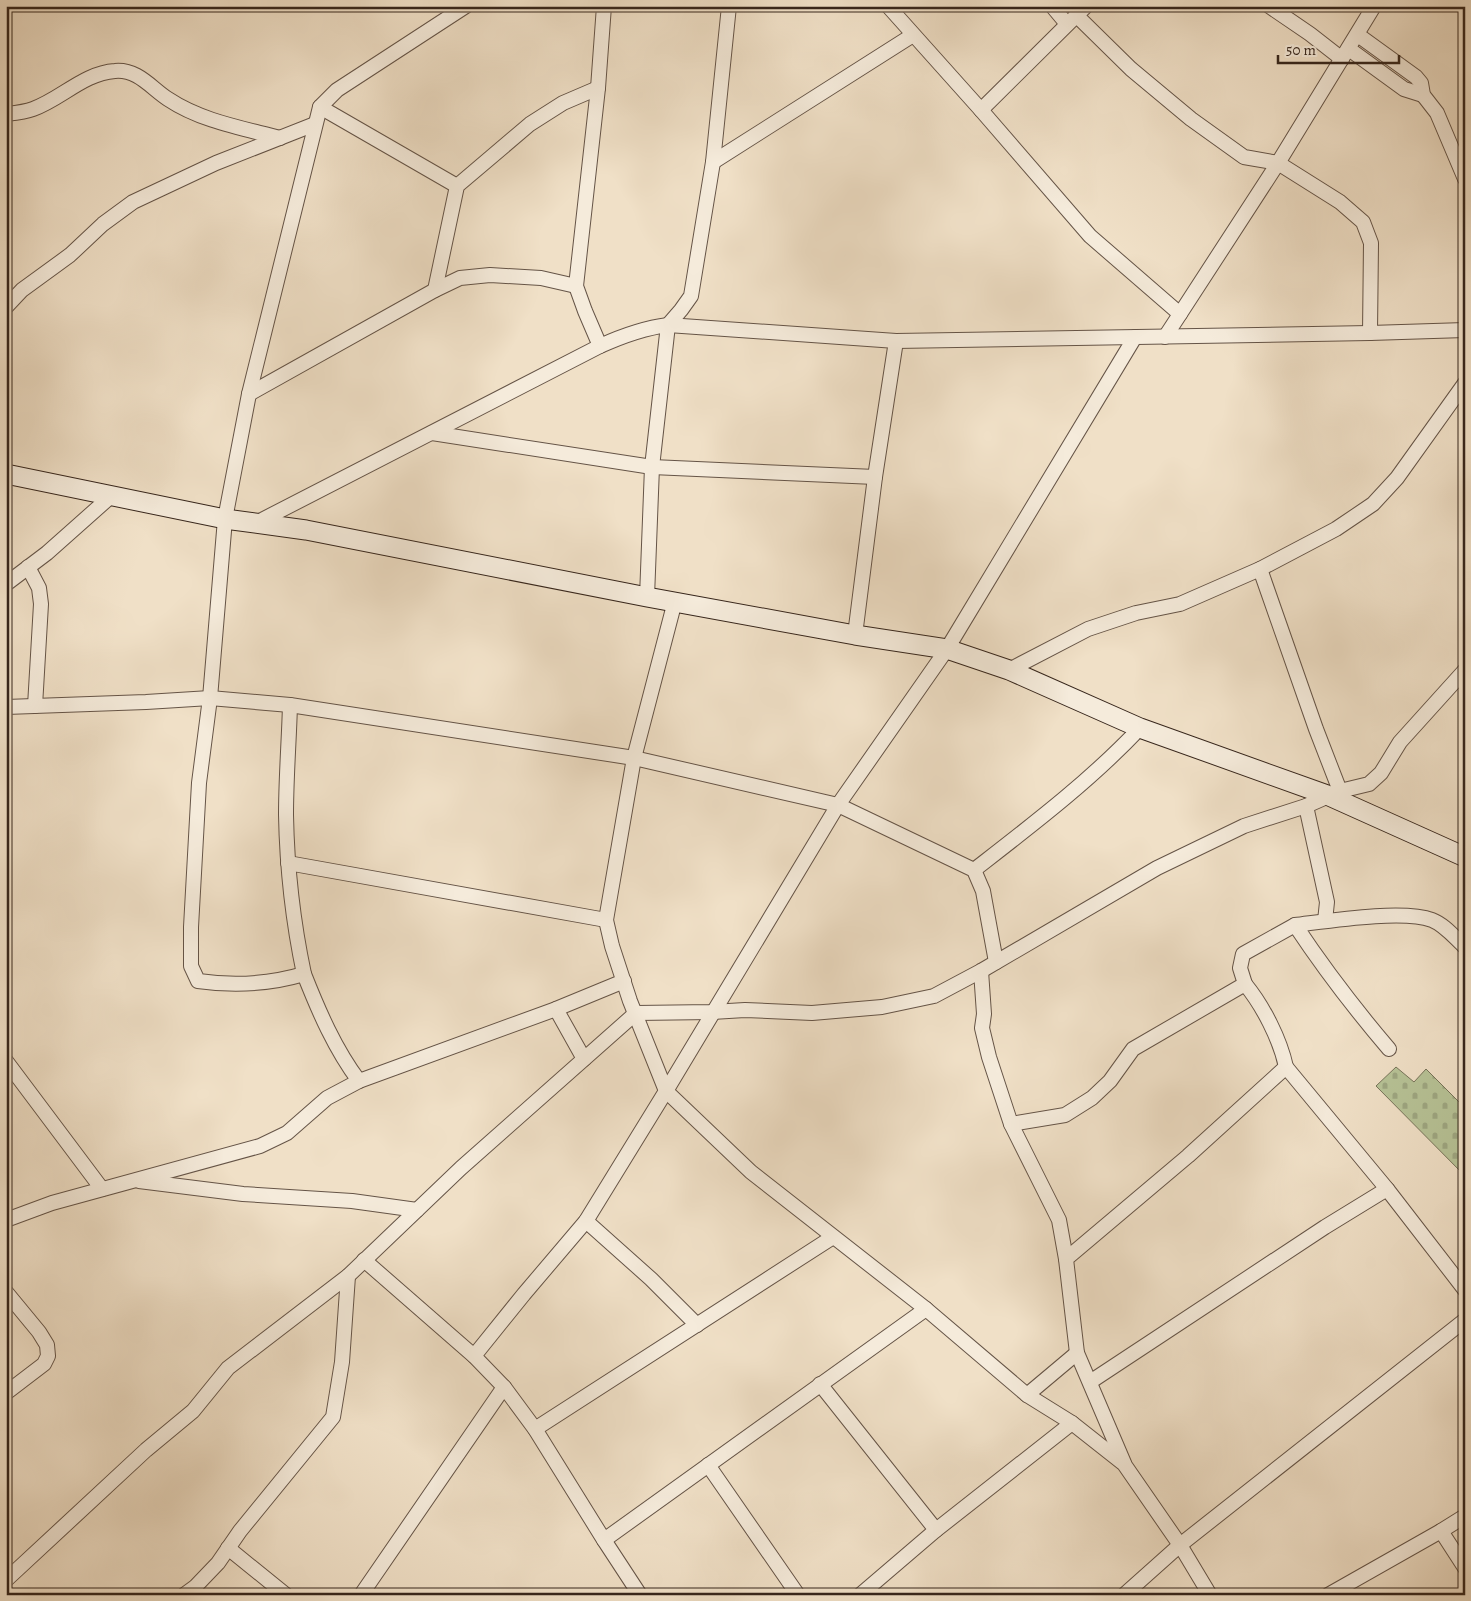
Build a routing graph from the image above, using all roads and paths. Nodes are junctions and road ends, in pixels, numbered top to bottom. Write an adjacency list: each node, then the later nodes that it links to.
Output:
1 (466, 6): 14 (street)
2 (604, 6): 12 (street)
3 (729, 6): 19 (street)
4 (888, 6): 9 (street)
5 (1052, 6): 8 (street)
6 (1269, 6): 11 (street)
7 (1374, 6): 10 (street)
8 (1076, 15): 15 (street); 20 (street)
9 (913, 35): 15 (street); 19 (street)
10 (1358, 35): 11 (street); 13 (street)
11 (1345, 54): 13 (street); 20 (street)
12 (598, 88): 22 (street); 23 (street)
13 (1423, 95): 21 (street)
14 (320, 107): 17 (street); 22 (street)
15 (981, 110): 26 (street)
16 (6, 114): 18 (street)
17 (316, 124): 18 (street); 35 (street)
18 (280, 138): 25 (street)
19 (713, 162): 27 (street)
20 (1278, 163): 26 (street); 29 (street)
21 (1465, 179)
22 (457, 186): 24 (street)
23 (576, 286): 24 (street); 33 (street)
24 (435, 290): 35 (street)
25 (6, 307)
26 (1180, 314): 30 (street)
27 (668, 325): 32 (street); 33 (street); 37 (street)
28 (1465, 330): 29 (street)
29 (1370, 333): 30 (street)
30 (1165, 337): 31 (street)
31 (1135, 338): 32 (street); 49 (street)
32 (896, 341): 39 (street)
33 (600, 346): 36 (street)
34 (1465, 384): 44 (street)
35 (249, 394): 41 (street)
36 (432, 433): 37 (street); 42 (street)
37 (652, 467): 39 (street); 46 (street)
38 (6, 474): 40 (street)
39 (875, 477): 48 (street)
40 (110, 496): 41 (street); 43 (street)
41 (225, 519): 42 (street); 52 (street)
42 (256, 524): 46 (street)
43 (28, 567): 45 (street); 55 (street)
44 (1260, 569): 50 (street); 58 (street)
45 (6, 584)
46 (647, 597): 47 (street)
47 (675, 601): 48 (street); 57 (street)
48 (855, 635): 49 (street)
49 (946, 649): 50 (street); 59 (street)
50 (1009, 670): 56 (street)
51 (1465, 670): 58 (street)
52 (210, 698): 53 (street); 55 (street); 70 (street)
53 (290, 705): 57 (street); 62 (street)
54 (6, 706): 55 (street)
55 (34, 706)
56 (1140, 728): 58 (street); 63 (street)
57 (634, 758): 59 (street); 64 (street)
58 (1334, 793): 60 (street); 61 (street)
59 (838, 805): 63 (street); 74 (street)
60 (1306, 806): 65 (street); 68 (street)
61 (1465, 858)
62 (288, 863): 64 (street); 70 (street)
63 (974, 870): 68 (street)
64 (606, 920): 71 (street)
65 (1325, 921): 66 (street); 67 (street)
66 (1295, 925): 72 (street); 76 (street)
67 (1465, 947)
68 (996, 962): 69 (street)
69 (981, 971): 74 (street); 82 (street)
70 (304, 974): 80 (street)
71 (624, 982): 73 (street); 75 (street)
72 (1245, 984): 79 (street); 82 (street)
73 (556, 1009): 77 (street); 80 (street)
74 (712, 1012): 75 (street); 81 (street)
75 (636, 1013): 77 (street); 81 (street)
76 (1389, 1049)
77 (584, 1059): 86 (street)
78 (6, 1061): 84 (street)
79 (1286, 1068): 85 (street); 90 (street)
80 (359, 1082): 83 (street)
81 (666, 1091): 88 (street); 89 (street)
82 (1011, 1124): 90 (street)
83 (131, 1180): 84 (street); 86 (street)
84 (102, 1188): 87 (street)
85 (1387, 1189): 93 (street); 100 (street)
86 (417, 1210): 91 (street)
87 (6, 1220)
88 (586, 1221): 97 (street); 99 (street)
89 (833, 1237): 95 (street); 97 (street)
90 (1066, 1259): 98 (street)
91 (364, 1260): 92 (street); 99 (street)
92 (348, 1276): 114 (street); 116 (street)
93 (1465, 1290)
94 (6, 1292): 103 (street)
95 (926, 1309): 101 (street); 104 (street)
96 (1465, 1320): 113 (street)
97 (697, 1326): 106 (street)
98 (1077, 1354): 100 (street); 104 (street)
99 (474, 1356): 102 (street)
100 (1090, 1382): 107 (street)
101 (820, 1384): 108 (street); 110 (street)
102 (504, 1387): 106 (street); 120 (street)
103 (6, 1393)
104 (1027, 1395): 105 (street)
105 (1072, 1423): 107 (street); 110 (street)
106 (535, 1429): 112 (street)
107 (1124, 1464): 113 (street)
108 (708, 1465): 112 (street); 122 (street)
109 (1465, 1516): 111 (street)
110 (936, 1530): 123 (street)
111 (1441, 1531): 115 (street); 117 (street)
112 (604, 1540): 121 (street)
113 (1180, 1545): 124 (street); 125 (street)
114 (228, 1548): 118 (street); 119 (street)
115 (1465, 1568)
116 (6, 1580)
117 (1332, 1593)
118 (184, 1595)
119 (286, 1595)
120 (361, 1595)
121 (640, 1595)
122 (798, 1595)
123 (860, 1595)
124 (1124, 1595)
125 (1210, 1595)

